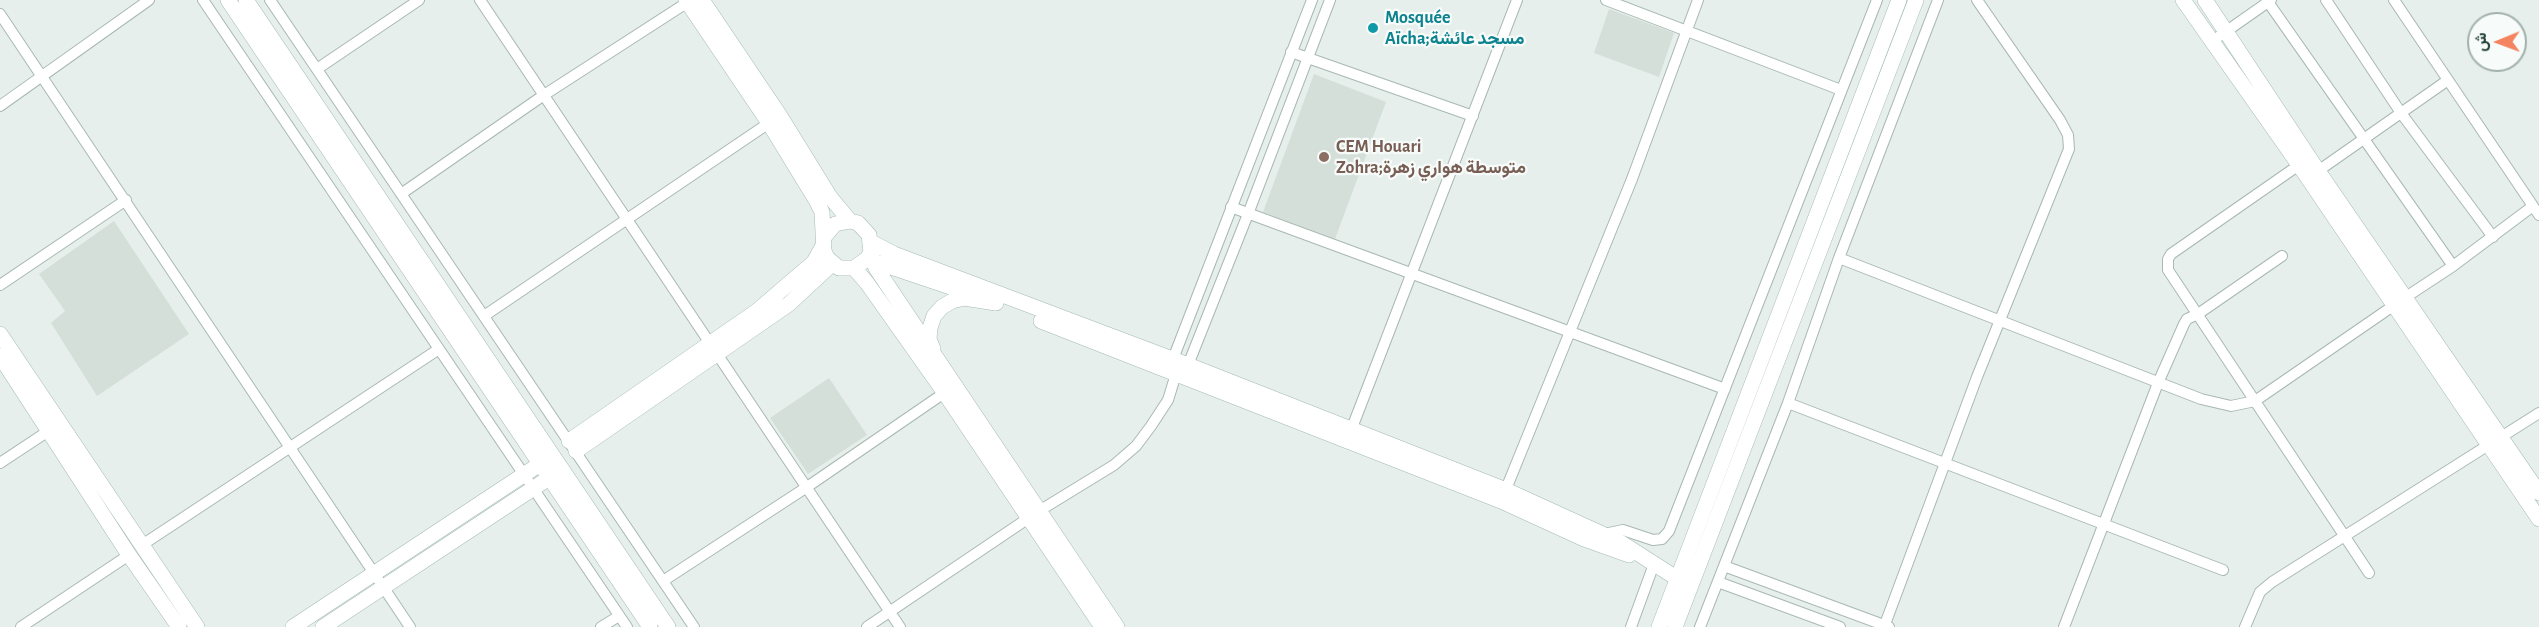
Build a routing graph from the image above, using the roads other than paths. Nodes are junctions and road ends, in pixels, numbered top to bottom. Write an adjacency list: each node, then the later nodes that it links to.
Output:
1 (149, 0): 31 (street)
2 (203, 0): 67 (street)
3 (228, 0): 85 (street)
4 (246, 0): 84 (street)
5 (270, 0): 30 (street)
6 (419, 0): 30 (street)
7 (480, 0): 34 (street)
8 (1312, 0): 28 (street)
9 (1330, 0): 29 (street)
10 (1517, 0): 37 (street)
11 (1606, 0): 26 (street)
12 (1698, 0): 26 (street)
13 (1877, 0): 33 (street)
14 (1899, 0): 105 (street)
15 (1916, 0): 129 (street)
16 (1938, 0): 53 (street)
17 (1977, 0): 64 (street)
18 (2183, 0): 27 (street)
19 (2205, 0): 25 (street)
20 (2326, 0): 36 (street)
21 (2394, 0): 32 (street)
22 (692, 1): 34 (street); 38 (street); 48 (street)
23 (2270, 1): 25 (street); 39 (street)
24 (0, 14): 31 (street)
25 (2226, 30): 27 (street); 41 (street)
26 (1686, 31): 33 (street); 65 (street)
27 (2211, 42): 40 (street)
28 (1292, 52): 29 (street); 44 (street)
29 (1309, 56): 37 (street); 46 (street)
30 (317, 69): 42 (street)
31 (42, 75): 35 (street); 43 (street)
32 (2448, 80): 36 (street); 45 (street)
33 (1841, 90): 74 (street)
34 (544, 95): 42 (street); 47 (street)
35 (0, 106)
36 (2401, 113): 39 (street); 49 (street)
37 (1473, 116): 57 (street)
38 (769, 123): 47 (street); 50 (street)
39 (2364, 139): 41 (street); 55 (street)
40 (2299, 165): 61 (street); 62 (street)
41 (2318, 171): 59 (street)
42 (401, 194): 63 (street)
43 (126, 200): 58 (street); 82 (street)
44 (1231, 207): 46 (street); 71 (street)
45 (2536, 210): 49 (street)
46 (1248, 214): 57 (street); 71 (street)
47 (627, 219): 63 (street); 68 (street)
48 (850, 221): 50 (street); 51 (street)
49 (2493, 237): 55 (street)
50 (824, 240): 54 (street); 68 (street)
51 (870, 254): 56 (street); 60 (street); 69 (street); 71 (street)
52 (2282, 256): 62 (street)
53 (1839, 258): 64 (street); 76 (street)
54 (832, 264): 56 (street); 68 (street)
55 (2453, 266): 59 (street)
56 (854, 268): 73 (street)
57 (1411, 273): 65 (street); 79 (street)
58 (0, 285)
59 (2406, 297): 80 (street)
60 (996, 303): 69 (street); 71 (street)
61 (2393, 306): 75 (street); 80 (street)
62 (2198, 314): 72 (street); 75 (street)
63 (484, 316): 81 (street)
64 (1999, 322): 72 (street); 86 (street)
65 (1569, 332): 74 (street); 92 (street)
66 (0, 334): 98 (street)
67 (439, 349): 82 (street); 87 (street)
68 (715, 350): 81 (street); 89 (street)
69 (935, 355): 73 (street)
70 (0, 356): 78 (street)
71 (1179, 366): 79 (street); 93 (street)
72 (2158, 383): 75 (street); 95 (street)
73 (950, 389): 89 (street); 93 (street)
74 (1725, 389): 96 (street)
75 (2255, 401): 97 (street)
76 (1788, 403): 86 (street); 101 (street)
77 (2539, 413): 80 (street)
78 (50, 430): 83 (street); 99 (street)
79 (1349, 435): 92 (street)
80 (2495, 441): 91 (street); 94 (street); 97 (street)
81 (572, 446): 106 (street)
82 (291, 448): 98 (street); 103 (street)
83 (0, 463)
84 (558, 463): 85 (street); 88 (street); 121 (street)
85 (540, 464): 87 (street); 88 (street)
86 (1945, 464): 95 (street); 111 (street)
87 (524, 474): 90 (street); 103 (street)
88 (549, 478): 90 (street); 120 (street)
89 (807, 487): 106 (street); 109 (street)
90 (533, 488): 108 (street); 110 (street)
91 (2539, 493)
92 (1504, 495): 96 (street); 100 (street)
93 (1034, 515): 109 (street); 125 (street); 126 (street)
94 (2539, 519)
95 (2104, 524): 102 (street); 132 (street)
96 (1604, 534): 100 (street)
97 (2346, 535): 104 (street); 133 (street)
98 (142, 545): 114 (street)
99 (129, 555): 112 (street); 113 (street)
100 (1654, 564): 105 (street); 127 (street)
101 (1724, 566): 107 (street); 111 (street)
102 (2223, 570)
103 (374, 572): 108 (street); 115 (street)
104 (2369, 573)
105 (1678, 579): 128 (street)
106 (663, 581): 122 (street)
107 (1718, 582): 130 (street); 131 (street)
108 (384, 587): 116 (street); 117 (street)
109 (889, 612): 123 (street); 124 (street)
110 (619, 615): 118 (street); 119 (street)
111 (1886, 626)
112 (21, 627)
113 (179, 627)
114 (197, 627)
115 (292, 627)
116 (323, 627)
117 (410, 627)
118 (601, 627)
119 (627, 627)
120 (650, 627)
121 (668, 627)
122 (694, 627)
123 (867, 627)
124 (900, 627)
125 (1102, 627)
126 (1117, 627)
127 (1631, 627)
128 (1659, 627)
129 (1675, 627)
130 (1700, 627)
131 (1840, 627)
132 (2064, 627)
133 (2245, 627)

